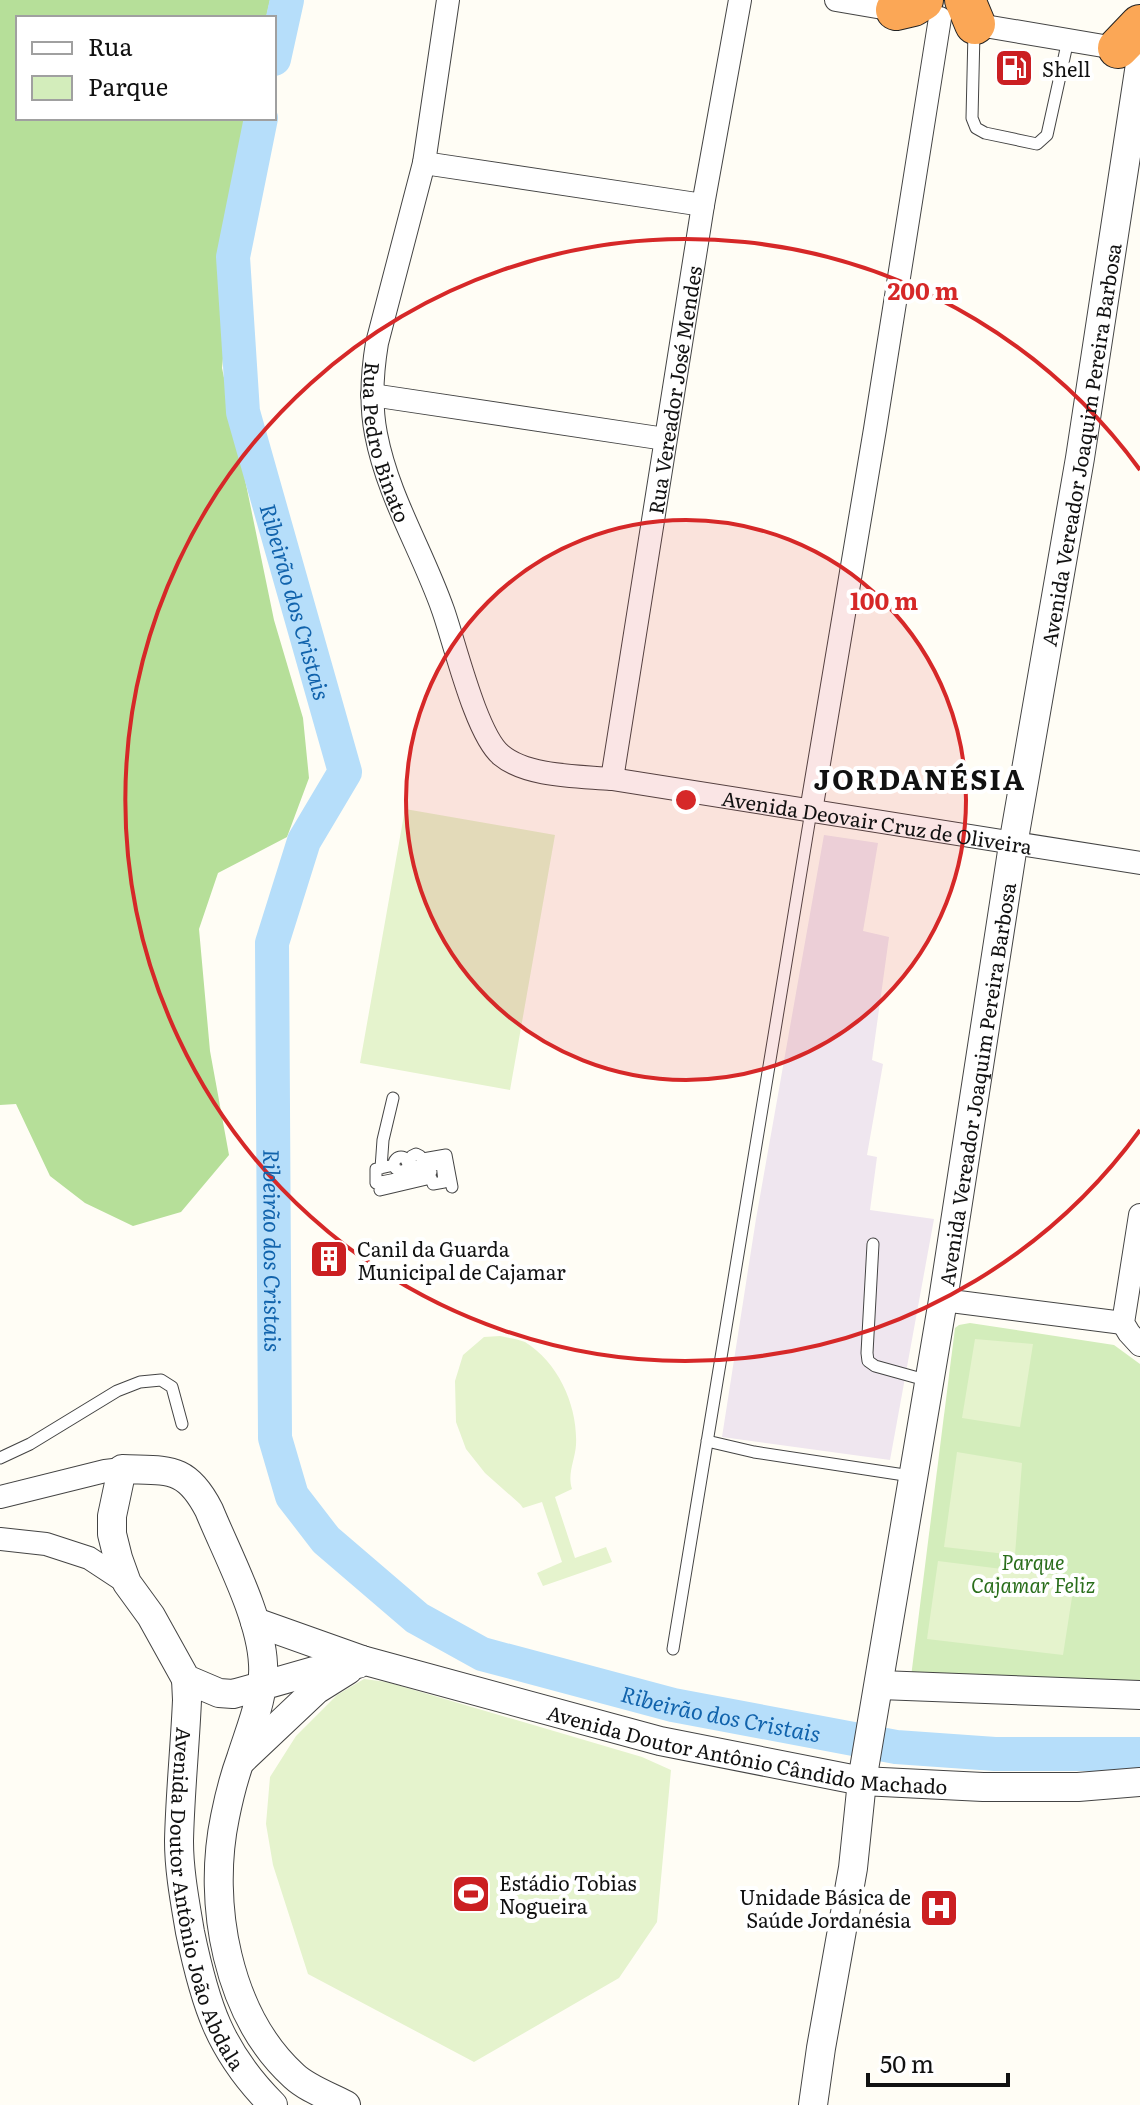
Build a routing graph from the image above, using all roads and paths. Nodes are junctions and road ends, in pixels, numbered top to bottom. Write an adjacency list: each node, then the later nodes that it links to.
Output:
1 (448, 0): 7 (street, Rua Pedro Binato)
2 (740, 0): 8 (street, Rua Vereador José Mendes)
3 (836, 0): 4 (street)
4 (940, 10): 5 (street); 5 (lane); 12 (street)
5 (1068, 40): 6 (street)
6 (1134, 48): 13 (street, Avenida Vereador Joaquim Pereira Barbosa)
7 (424, 163): 8 (street); 9 (street, Rua Pedro Binato)
8 (703, 205): 10 (street, Rua Vereador José Mendes)
9 (372, 395): 10 (street); 11 (street, Rua Pedro Binato)
10 (665, 439): 11 (street, Rua Vereador José Mendes)
11 (612, 779): 12 (street, Avenida Deovair Cruz de Oliveira)
12 (811, 811): 13 (street, Avenida Deovair Cruz de Oliveira); 26 (lane)
13 (1013, 845): 14 (street, Avenida Deovair Cruz de Oliveira); 21 (street, Avenida Vereador Joaquim Pereira Barbosa)
14 (1140, 863)
15 (393, 1098): 16 (lane)
16 (381, 1168): 17 (lane); 18 (lane)
17 (452, 1187)
18 (380, 1190)
19 (1140, 1215): 22 (street)
20 (873, 1244): 24 (lane)
21 (943, 1300): 22 (street); 24 (street, Avenida Vereador Joaquim Pereira Barbosa)
22 (1123, 1323): 23 (street)
23 (1140, 1345)
24 (930, 1381): 29 (street, Avenida Vereador Joaquim Pereira Barbosa)
25 (182, 1424): 27 (lane)
26 (707, 1441): 29 (lane); 34 (lane)
27 (0, 1458)
28 (122, 1469): 30 (street); 32 (street); 33 (street)
29 (914, 1476): 38 (street, Avenida Vereador Joaquim Pereira Barbosa)
30 (0, 1497)
31 (0, 1539): 32 (street)
32 (127, 1583): 36 (street)
33 (255, 1622): 35 (street, Avenida Doutor Antônio Cândido Machado); 37 (street)
34 (673, 1649)
35 (360, 1662): 37 (street, Avenida Doutor Antônio Cândido Machado); 40 (street); 41 (street, Avenida Doutor Antônio Cândido Machado)
36 (186, 1679): 37 (street, Avenida Doutor Antônio Cândido Machado); 43 (street, Avenida Doutor Antônio João Abdala)
37 (262, 1684): 40 (street, Avenida Doutor Antônio João Abdala)
38 (880, 1685): 39 (street); 41 (street, Avenida Vereador Joaquim Pereira Barbosa)
39 (1140, 1695)
40 (239, 1762): 44 (street, Avenida Doutor Antônio João Abdala)
41 (863, 1776): 42 (street, Avenida Doutor Antônio Cândido Machado); 45 (street, Avenida Vereador Joaquim Pereira Barbosa)
42 (1140, 1782)
43 (273, 2105)
44 (346, 2105)
45 (813, 2105)

